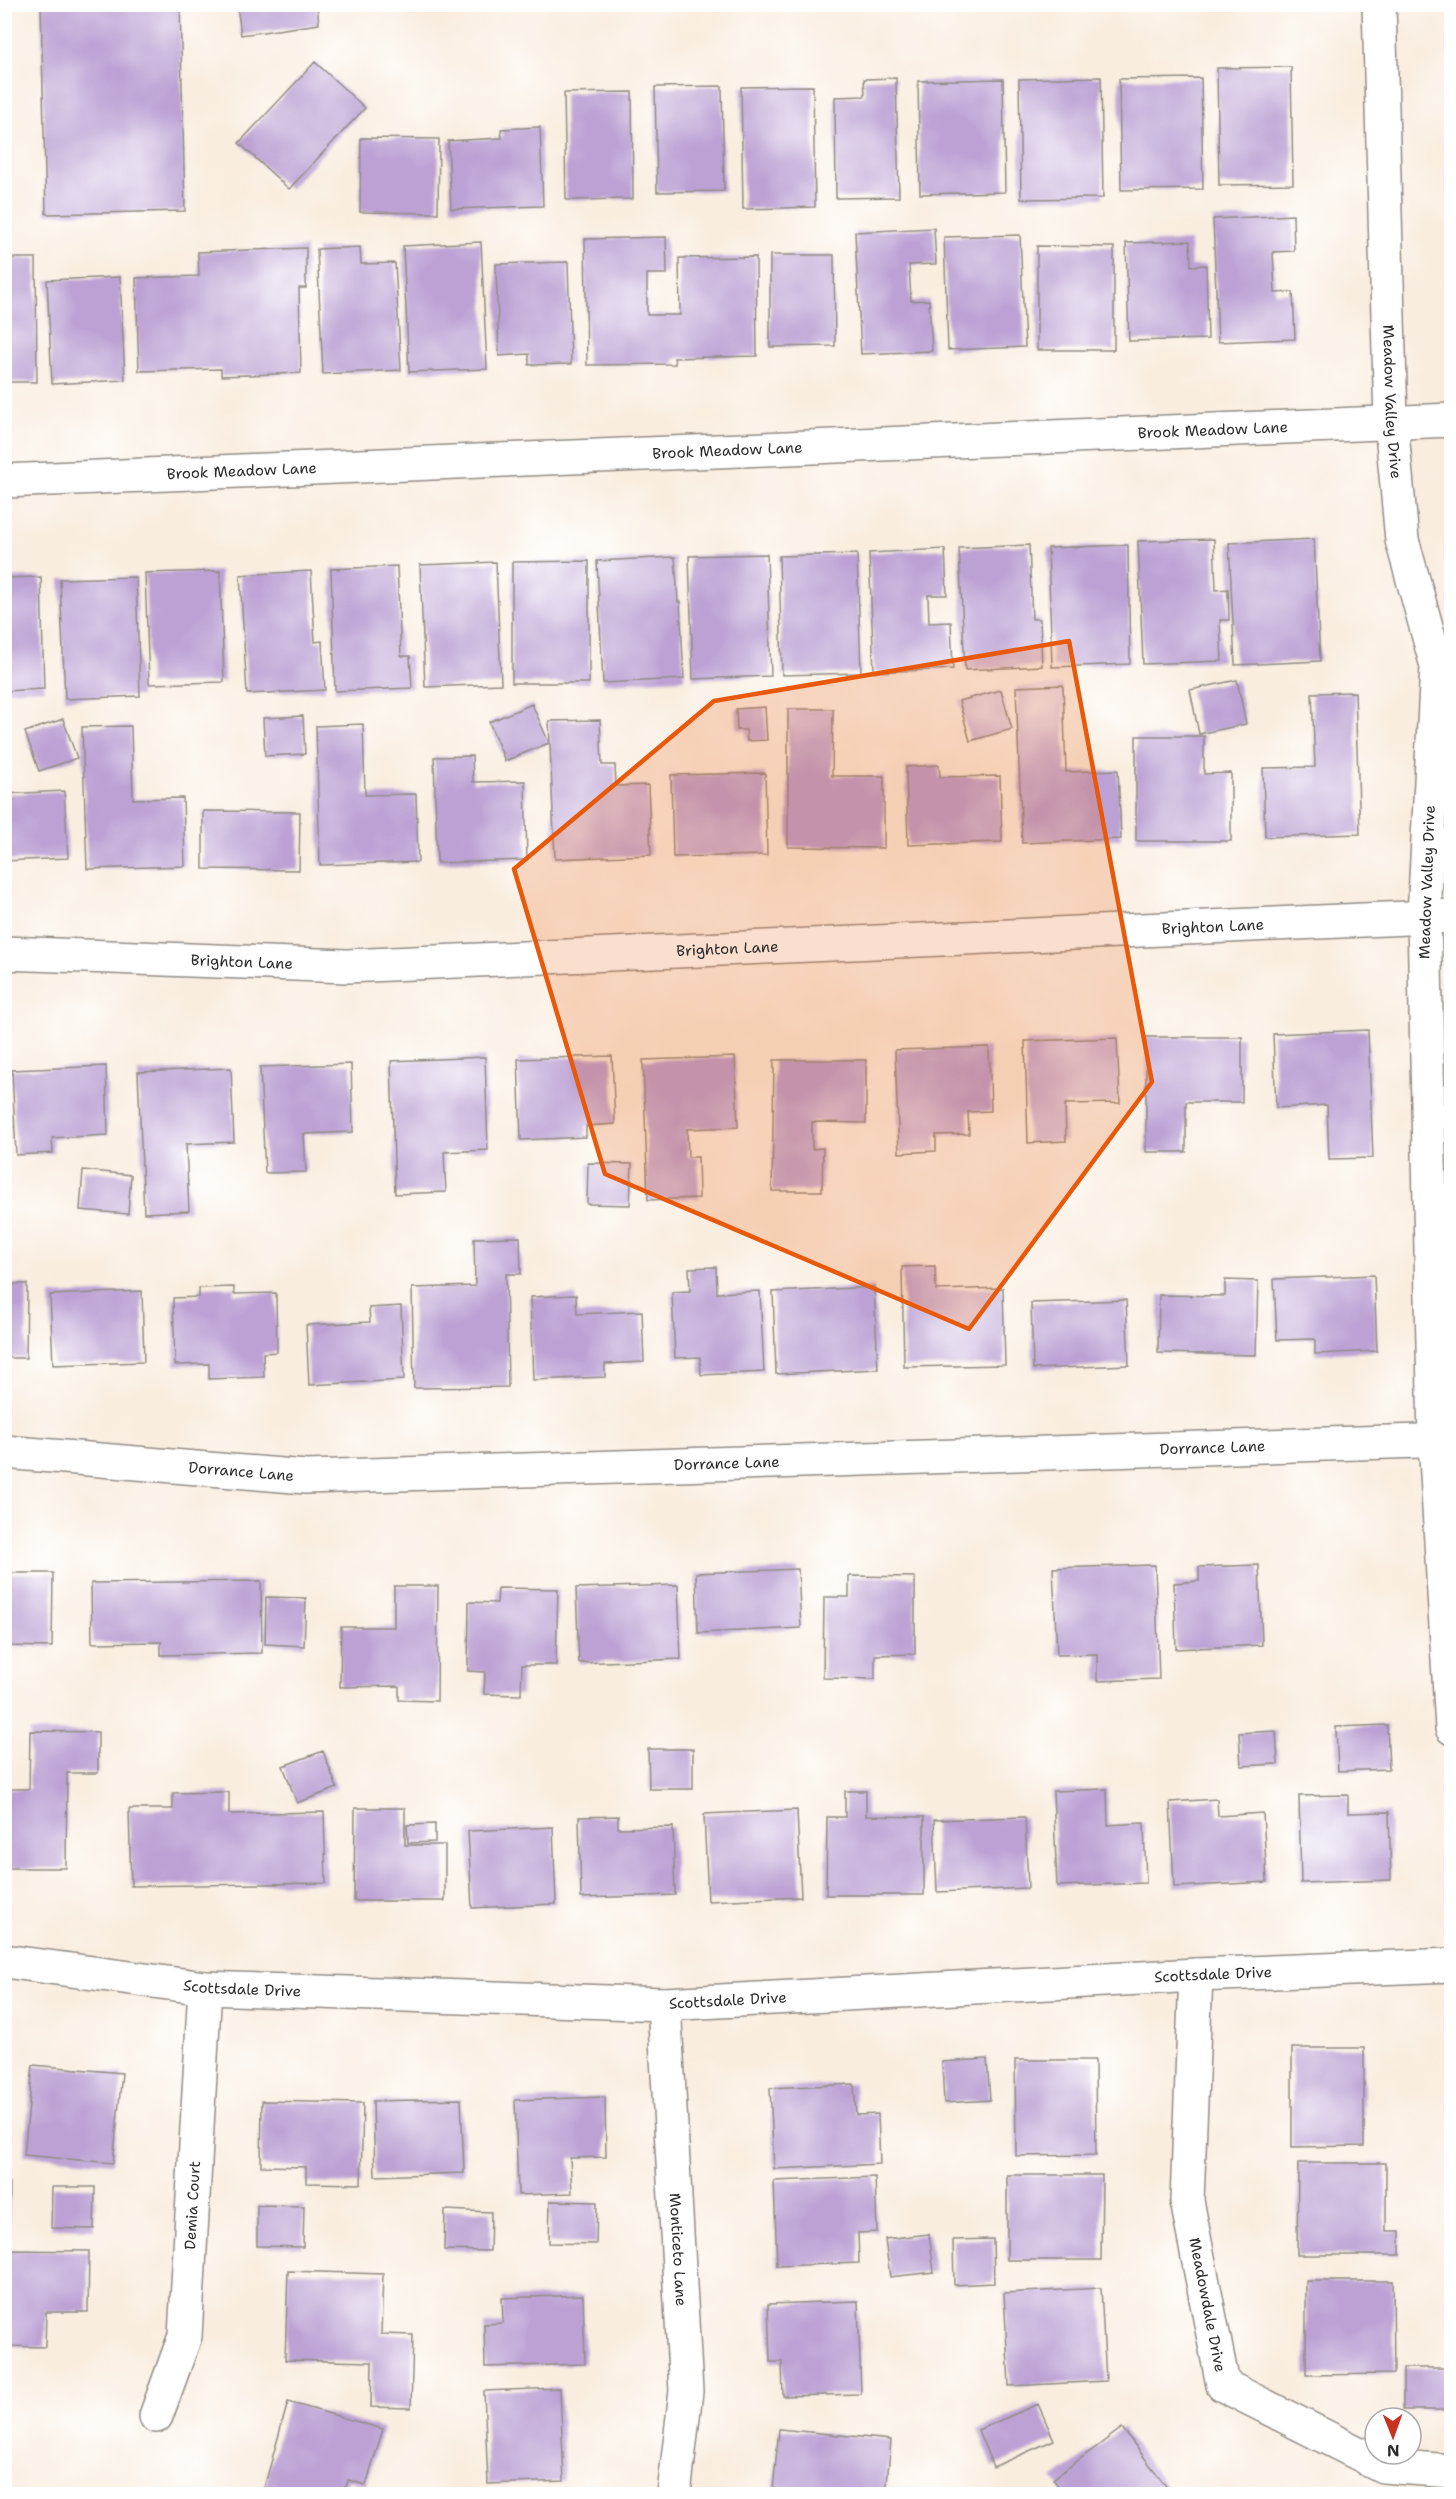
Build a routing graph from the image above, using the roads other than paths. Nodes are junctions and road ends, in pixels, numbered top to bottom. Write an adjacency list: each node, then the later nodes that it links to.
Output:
1 (1379, 4): 3 (street, Meadow Valley Drive)
2 (1452, 420): 3 (street, Brook Meadow Lane)
3 (1391, 421): 4 (street, Brook Meadow Lane); 5 (street, Meadow Valley Drive)
4 (4, 481)
5 (1438, 916): 6 (street, Brighton Lane); 7 (street, Meadow Valley Drive)
6 (4, 952)
7 (1443, 1440): 8 (street, Dorrance Lane); 9 (street, Meadow Valley Drive)
8 (4, 1452)
9 (1452, 1728)
10 (4, 1961): 13 (street, Scottsdale Drive)
11 (1452, 1965): 12 (street, Scottsdale Drive)
12 (1196, 1975): 14 (street, Scottsdale Drive); 16 (street, Meadowdale Drive)
13 (205, 1988): 14 (street, Scottsdale Drive); 15 (street, Demia Court)
14 (664, 2004): 17 (street, Monticeto Lane)
15 (156, 2416)
16 (1452, 2471)
17 (674, 2494)

